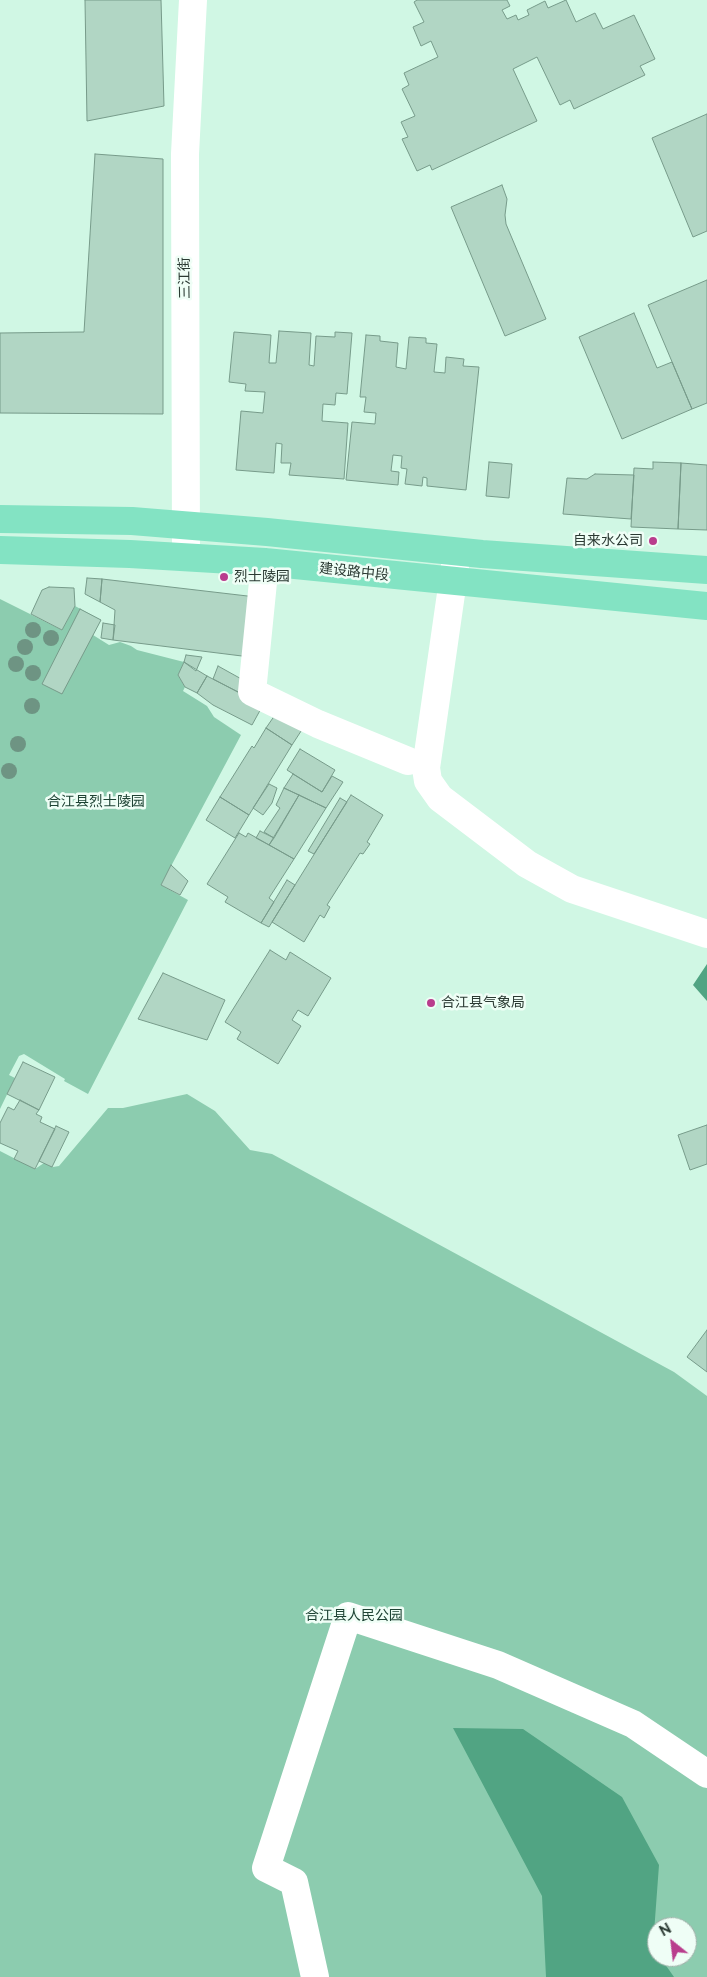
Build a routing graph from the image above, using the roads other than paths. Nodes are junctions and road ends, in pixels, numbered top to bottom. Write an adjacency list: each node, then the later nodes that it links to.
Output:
1 (193, 0): 3 (street, 三江街)
2 (0, 519): 3 (main road)
3 (188, 526): 5 (main road); 6 (street, 三江街)
4 (0, 550): 6 (main road, 建设路中段)
5 (457, 552): 8 (main road); 9 (street)
6 (186, 557): 7 (main road, 建设路中段)
7 (265, 562): 9 (main road, 建设路中段); 11 (street)
8 (707, 570)
9 (453, 582): 10 (main road, 建设路中段); 12 (street)
10 (707, 606)
11 (408, 761)
12 (707, 934)
13 (707, 1774): 14 (street)
14 (315, 1977)

